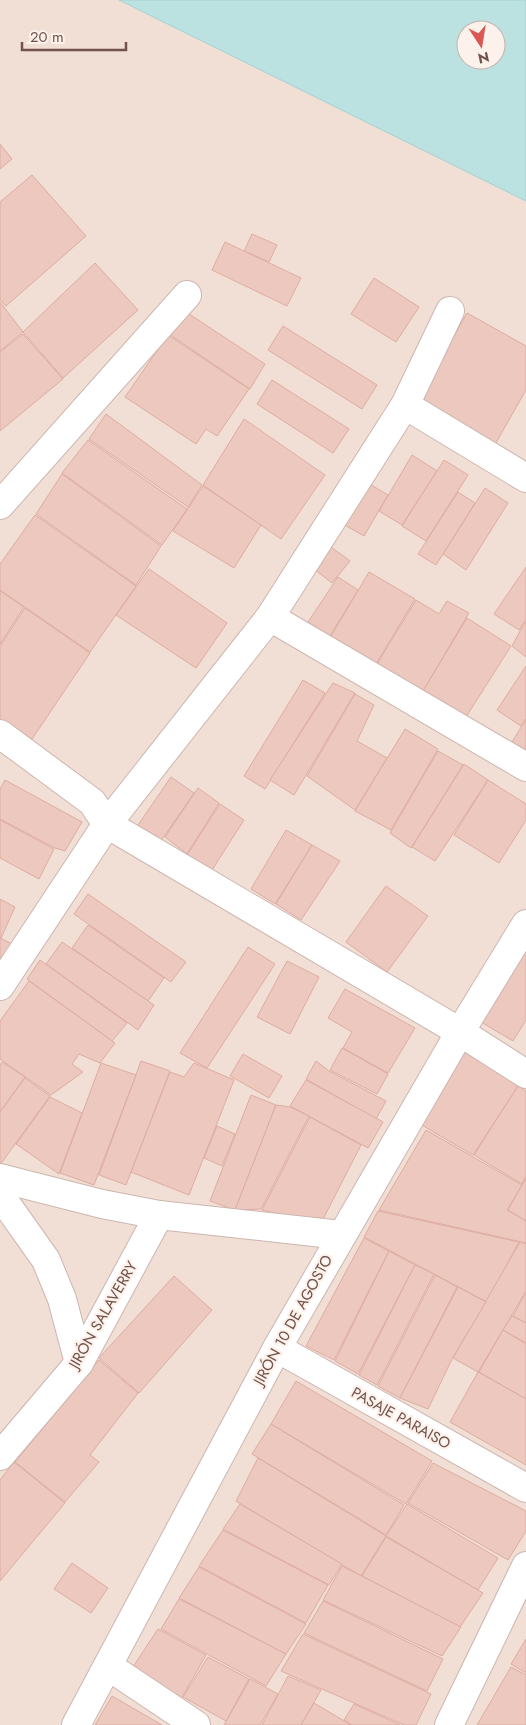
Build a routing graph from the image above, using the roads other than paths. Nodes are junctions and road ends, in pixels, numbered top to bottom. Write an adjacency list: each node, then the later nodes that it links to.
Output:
1 (187, 295): 5 (street)
2 (450, 311): 3 (street)
3 (405, 404): 4 (street); 6 (street)
4 (526, 478)
5 (3, 494)
6 (270, 617): 8 (street); 9 (street)
7 (0, 734): 9 (street)
8 (526, 767)
9 (107, 824): 11 (street); 12 (street)
10 (526, 924): 12 (street, JIRÓN 10 DE AGOSTO)
11 (0, 986)
12 (460, 1032): 13 (street); 17 (street, JIRÓN 10 DE AGOSTO)
13 (526, 1074)
14 (0, 1178): 16 (street)
15 (0, 1195): 19 (street)
16 (160, 1215): 17 (street); 19 (street, JIRÓN SALAVERRY)
17 (341, 1235): 18 (street, JIRÓN 10 DE AGOSTO)
18 (277, 1348): 21 (street, PASAJE PARAISO); 23 (street, JIRÓN 10 DE AGOSTO)
19 (79, 1363): 20 (street, JIRÓN SALAVERRY)
20 (0, 1456)
21 (526, 1488)
22 (526, 1566): 26 (street)
23 (108, 1666): 24 (street, JIRÓN 10 DE AGOSTO); 25 (street)
24 (76, 1725)
25 (196, 1725)
26 (449, 1725)

